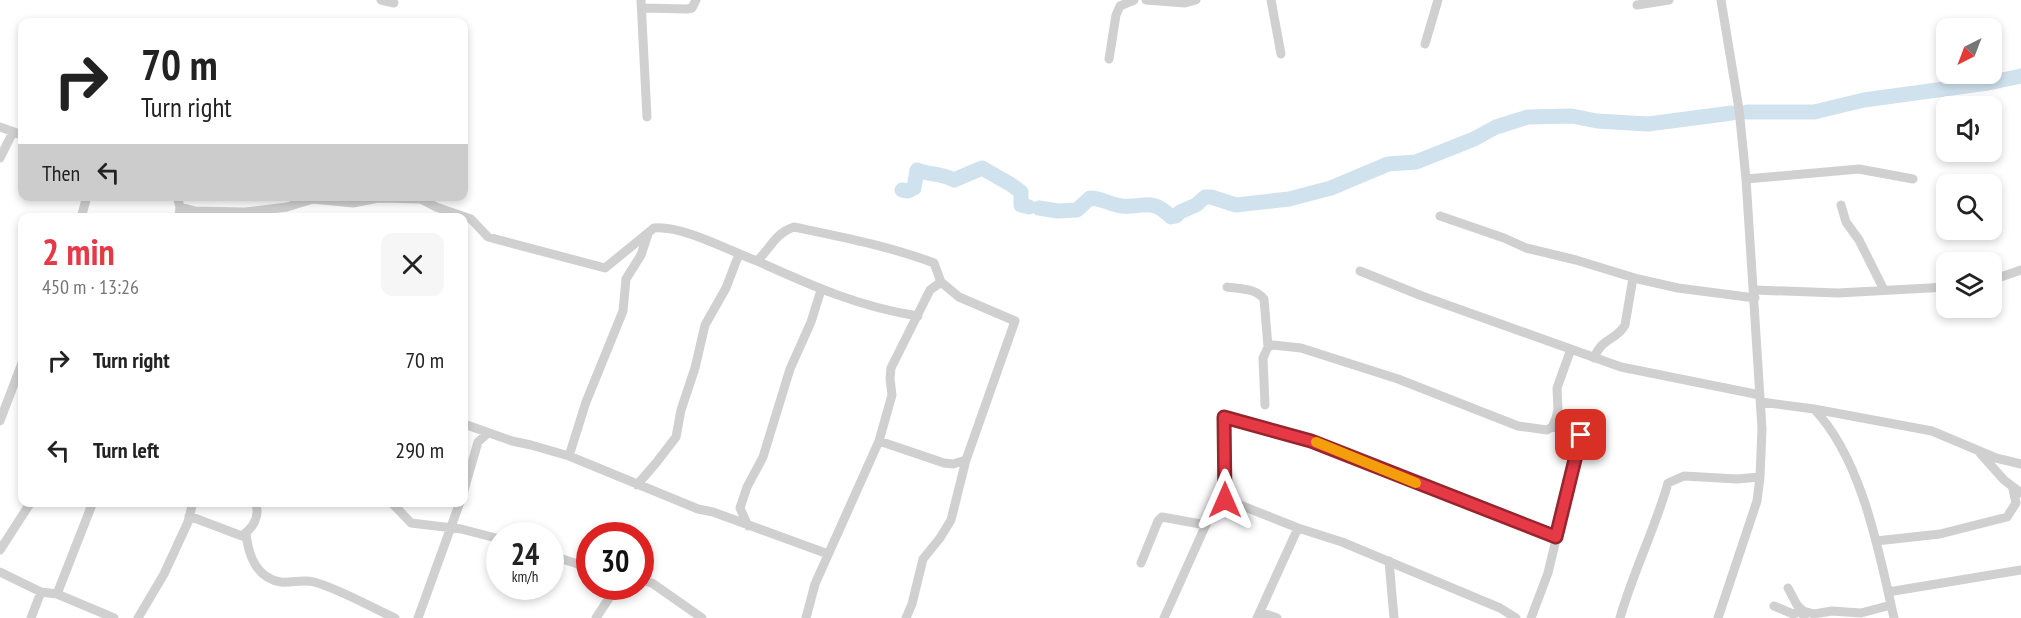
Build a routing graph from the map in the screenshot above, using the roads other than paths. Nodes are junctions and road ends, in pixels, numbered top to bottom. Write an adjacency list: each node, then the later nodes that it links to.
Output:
1 (381, 0): 10 (street)
2 (696, 0): 12 (street)
3 (1134, 0): 11 (street)
4 (1146, 0): 5 (street)
5 (1196, 0)
6 (1271, 0): 15 (street)
7 (1438, 0): 14 (street)
8 (1670, 0): 13 (street)
9 (1721, 0): 21 (street)
10 (394, 3)
11 (1119, 3): 16 (street)
12 (641, 4): 17 (street)
13 (1637, 4)
14 (1425, 44)
15 (1281, 54)
16 (1108, 58)
17 (647, 117)
18 (0, 127): 19 (street)
19 (18, 134): 20 (street)
20 (0, 158)
21 (1746, 179): 22 (street); 44 (street)
22 (1913, 179)
23 (306, 201): 28 (street)
24 (333, 201): 25 (street)
25 (363, 201)
26 (425, 201): 29 (street)
27 (1841, 204): 43 (street)
28 (186, 213)
29 (454, 213)
30 (1440, 216): 38 (street)
31 (468, 218): 32 (street)
32 (648, 232): 33 (street); 61 (street)
33 (739, 254): 34 (street); 66 (street)
34 (757, 261): 39 (street); 42 (street)
35 (2021, 270): 37 (street)
36 (1360, 271): 47 (street)
37 (2002, 277)
38 (1633, 278): 44 (street); 48 (street)
39 (941, 282): 45 (street); 62 (street)
40 (1227, 287): 46 (street)
41 (1936, 288): 43 (street)
42 (821, 290): 45 (street); 75 (street)
43 (1884, 290): 44 (street)
44 (1754, 294): 50 (street)
45 (918, 316): 58 (street)
46 (1268, 347): 51 (street); 56 (street)
47 (1571, 349): 48 (street); 56 (street)
48 (1594, 358): 50 (street)
49 (18, 374): 53 (street)
50 (1761, 399): 52 (street); 65 (street)
51 (1265, 405)
52 (1814, 409): 60 (street); 85 (street)
53 (0, 421)
54 (468, 425): 57 (street)
55 (468, 427): 59 (street)
56 (1552, 428): 84 (street)
57 (488, 433): 59 (street); 61 (street)
58 (879, 441): 62 (street); 87 (street)
59 (478, 442): 64 (street)
60 (1977, 451): 63 (street); 67 (street)
61 (569, 456): 66 (street)
62 (966, 460): 110 (street)
63 (2021, 464)
64 (468, 476)
65 (1760, 477): 116 (street); 117 (street)
66 (637, 485): 77 (street)
67 (2017, 491): 85 (street)
68 (1225, 500): 78 (street); 80 (street); 84 (street)
69 (28, 507): 86 (street)
70 (91, 507): 96 (street)
71 (192, 507): 76 (street)
72 (257, 507): 82 (street)
73 (396, 507): 81 (street)
74 (458, 507): 81 (street)
75 (740, 508): 77 (street); 79 (street)
76 (189, 516): 82 (street); 104 (street)
77 (725, 516): 79 (street)
78 (1206, 525): 89 (street); 111 (street)
79 (748, 526): 87 (street)
80 (1298, 528): 88 (street); 101 (street)
81 (449, 529): 83 (street); 106 (street)
82 (246, 533): 105 (street)
83 (486, 535)
84 (1556, 537): 115 (street)
85 (1876, 541): 94 (street)
86 (0, 550)
87 (828, 554): 109 (street)
88 (1389, 561): 113 (street); 114 (street)
89 (1141, 563)
90 (2021, 570): 94 (street)
91 (0, 572): 95 (street)
92 (654, 584): 108 (street)
93 (1788, 588): 100 (street)
94 (1888, 591): 98 (street)
95 (41, 592): 96 (street); 102 (street)
96 (57, 594): 103 (street)
97 (607, 600): 107 (street)
98 (1891, 605): 100 (street); 118 (street)
99 (1774, 606): 100 (street)
100 (1803, 614)
101 (1259, 615): 112 (street)
102 (31, 618)
103 (114, 618)
104 (138, 618)
105 (395, 618)
106 (418, 618)
107 (596, 618)
108 (702, 618)
109 (806, 618)
110 (906, 618)
111 (1164, 618)
112 (1277, 618)
113 (1394, 618)
114 (1516, 618)
115 (1531, 618)
116 (1620, 618)
117 (1718, 618)
118 (1894, 618)

